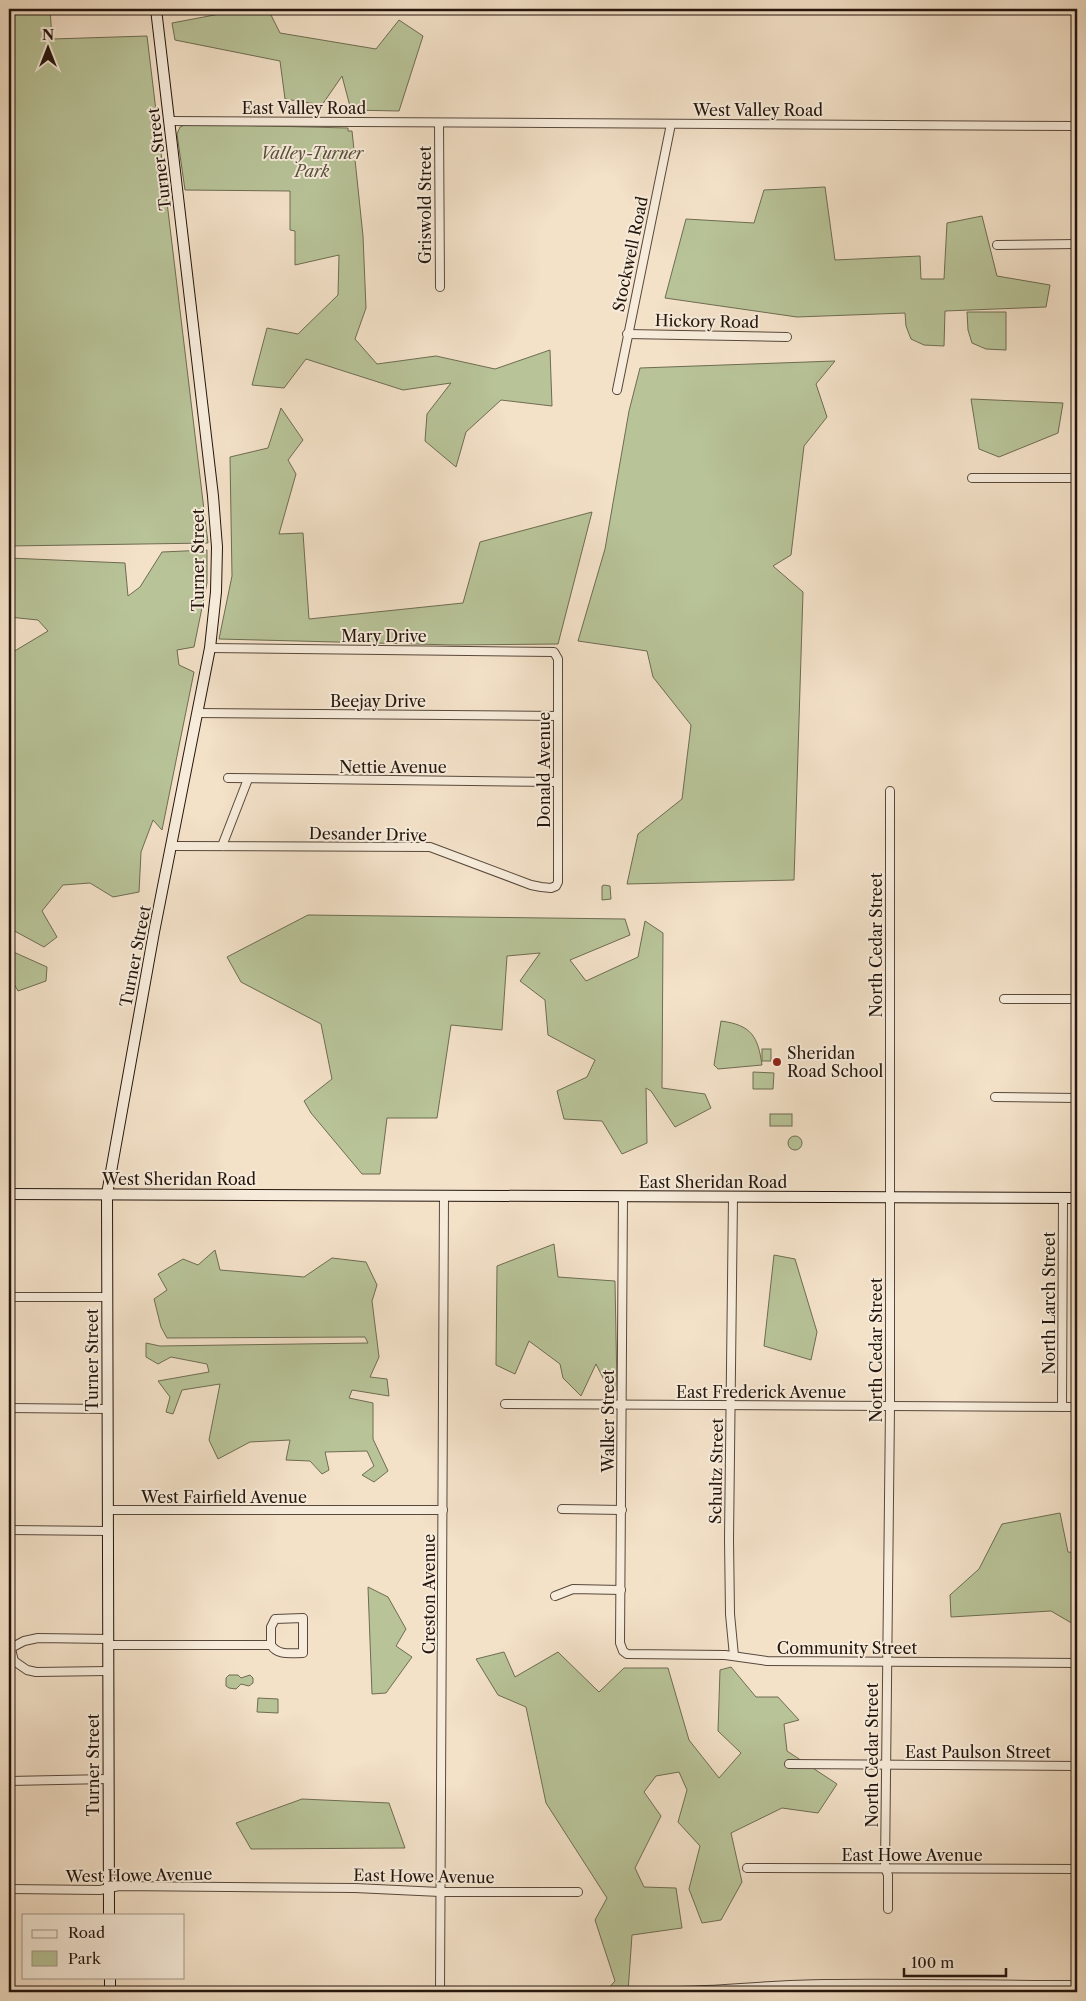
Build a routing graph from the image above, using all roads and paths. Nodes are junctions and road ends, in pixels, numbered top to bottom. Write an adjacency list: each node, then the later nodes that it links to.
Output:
1 (156, 9): 2 (street, Turner Street)
2 (170, 122): 3 (street, East Valley Road); 14 (street, Turner Street)
3 (439, 123): 4 (street, West Valley Road); 8 (street, Griswold Street)
4 (671, 124): 5 (street, West Valley Road); 9 (street, Stockwell Road)
5 (1077, 126)
6 (1077, 244): 7 (street)
7 (997, 245)
8 (440, 287)
9 (627, 334): 10 (street, Hickory Road); 11 (street, Stockwell Road)
10 (787, 337)
11 (617, 390)
12 (972, 478): 13 (street)
13 (1077, 478)
14 (210, 648): 15 (street, Mary Drive); 16 (street, Turner Street)
15 (557, 654): 17 (street, Donald Avenue)
16 (197, 714): 17 (street, Beejay Drive); 22 (street, Turner Street)
17 (558, 716): 20 (street, Donald Avenue)
18 (228, 778): 19 (street, Nettie Avenue)
19 (248, 779): 20 (street, Nettie Avenue); 23 (street)
20 (558, 782): 24 (street, Donald Avenue)
21 (890, 791): 35 (street, North Cedar Street)
22 (172, 846): 23 (street, Desander Drive); 30 (street, Turner Street)
23 (222, 846): 24 (street, Desander Drive)
24 (556, 886)
25 (1004, 999): 26 (street)
26 (1077, 999)
27 (994, 1097): 28 (street)
28 (1077, 1098)
29 (9, 1194): 30 (street, West Sheridan Road)
30 (107, 1194): 31 (street, West Sheridan Road); 39 (street, Turner Street)
31 (349, 1195): 32 (street, East Sheridan Road)
32 (444, 1195): 33 (street, East Sheridan Road); 50 (street, Creston Avenue)
33 (623, 1196): 34 (street, East Sheridan Road); 41 (street, Walker Street)
34 (732, 1197): 35 (street, East Sheridan Road); 42 (street, Schultz Street)
35 (890, 1198): 36 (street, East Sheridan Road); 43 (street, North Cedar Street)
36 (1063, 1198): 37 (street, East Sheridan Road); 44 (street, North Larch Street)
37 (1077, 1198)
38 (9, 1297): 39 (street)
39 (107, 1298): 47 (street, Turner Street)
40 (505, 1404): 41 (street, East Frederick Avenue)
41 (622, 1406): 42 (street, East Frederick Avenue); 51 (street, Walker Street)
42 (732, 1406): 43 (street, East Frederick Avenue); 60 (street, Schultz Street)
43 (890, 1406): 44 (street, East Frederick Avenue); 61 (street, North Cedar Street)
44 (1062, 1407): 45 (street, East Frederick Avenue)
45 (1077, 1407)
46 (9, 1408): 47 (street)
47 (107, 1409): 49 (street, Turner Street)
48 (562, 1509): 51 (street)
49 (108, 1510): 50 (street, West Fairfield Avenue); 53 (street, Turner Street)
50 (443, 1510): 75 (street, Creston Avenue)
51 (622, 1510): 54 (street, Walker Street)
52 (9, 1530): 53 (street)
53 (108, 1531): 56 (street, Turner Street)
54 (620, 1590): 55 (street); 58 (street, Walker Street)
55 (555, 1596)
56 (108, 1642): 57 (street); 59 (street); 63 (street, Turner Street)
57 (271, 1645): 57 (street)
58 (621, 1647): 60 (street, Community Street)
59 (10, 1649): 63 (street)
60 (734, 1656): 61 (street, Community Street)
61 (887, 1662): 62 (street, Community Street); 65 (street, North Cedar Street)
62 (1077, 1663)
63 (108, 1671): 68 (street, Turner Street)
64 (789, 1764): 65 (street, East Paulson Street)
65 (886, 1765): 66 (street, East Paulson Street); 70 (street, North Cedar Street)
66 (1077, 1766)
67 (9, 1780): 68 (street)
68 (108, 1780): 74 (street, Turner Street)
69 (747, 1868): 70 (street, East Howe Avenue)
70 (885, 1868): 71 (street, East Howe Avenue); 77 (street, North Cedar Street)
71 (1077, 1869)
72 (270, 1888): 74 (street, West Howe Avenue); 75 (street, East Howe Avenue)
73 (9, 1889): 74 (street, West Howe Avenue)
74 (109, 1889): 78 (street, Turner Street)
75 (440, 1892): 76 (street, East Howe Avenue); 83 (street, Creston Avenue)
76 (578, 1892)
77 (888, 1909)
78 (109, 1914)
79 (110, 1978): 82 (street)
80 (1077, 1985): 81 (street)
81 (673, 1991)
82 (110, 1992)
83 (440, 1992)

